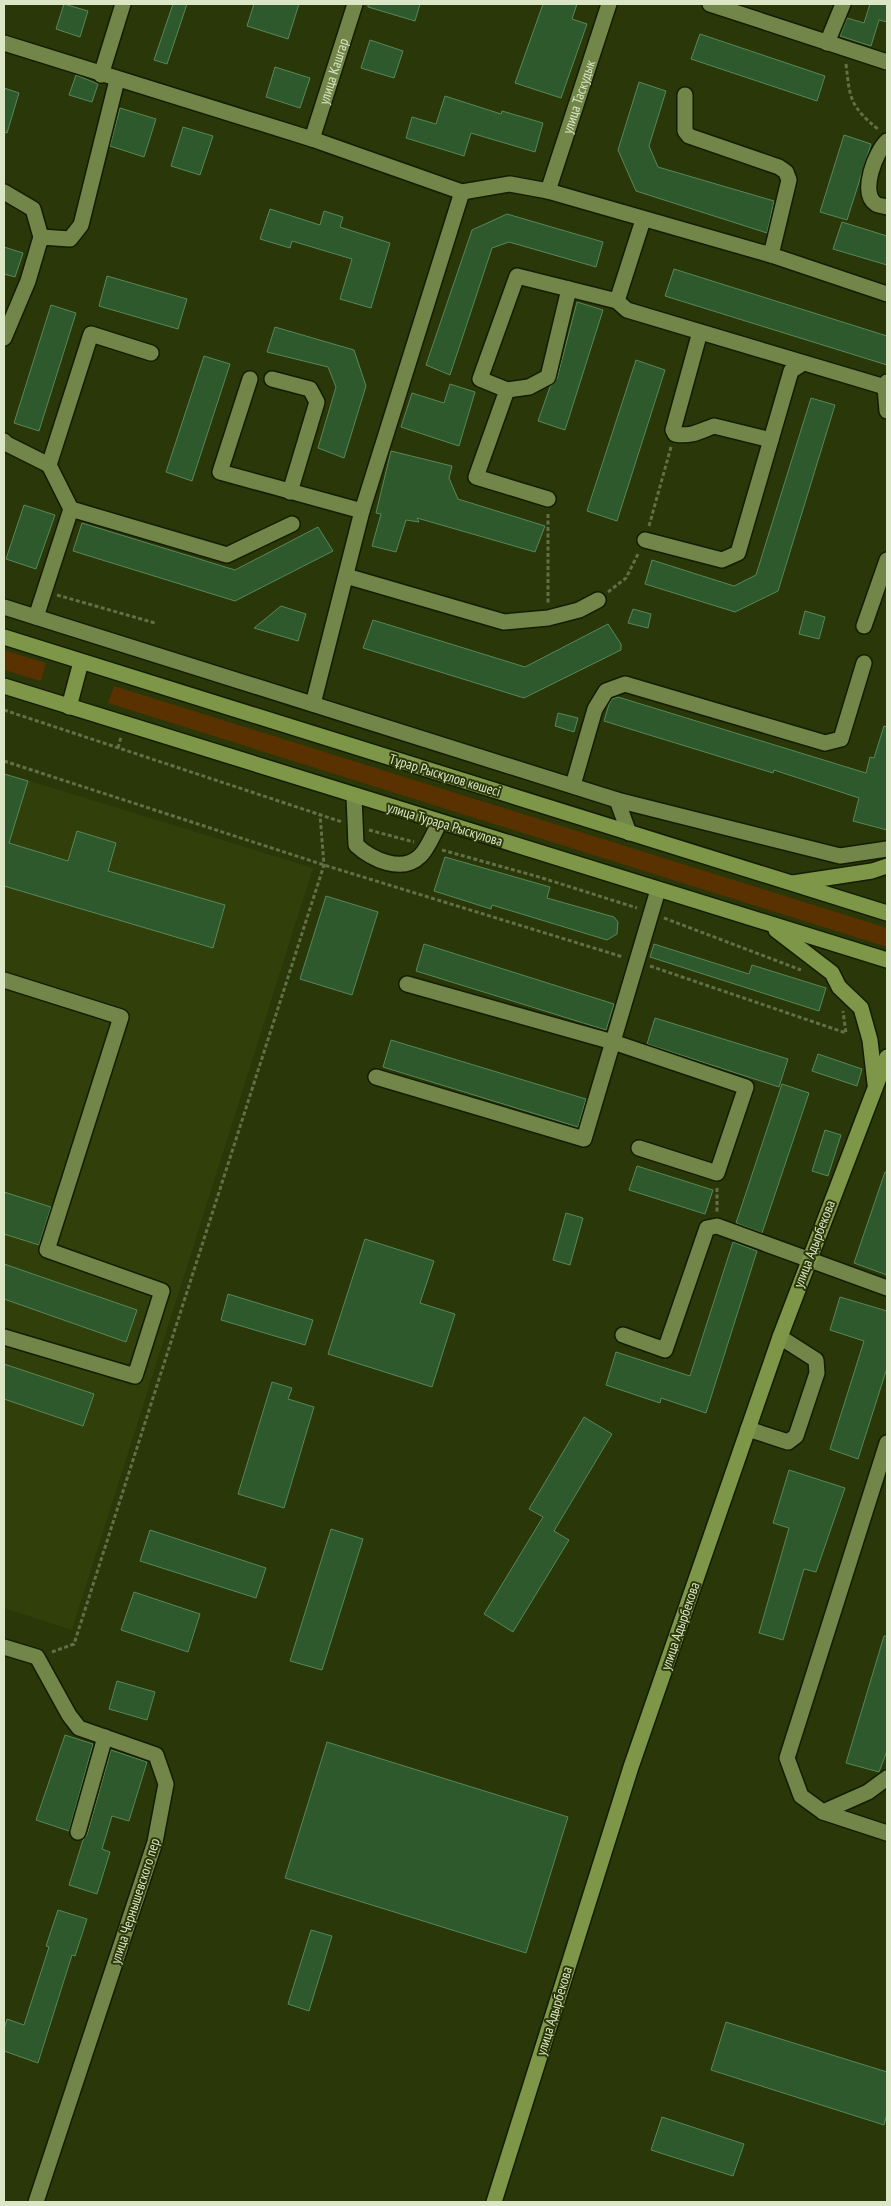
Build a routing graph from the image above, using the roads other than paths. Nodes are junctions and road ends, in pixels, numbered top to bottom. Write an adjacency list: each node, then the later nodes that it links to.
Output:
1 (123, 4): 9 (street)
2 (354, 4): 13 (street, улица Кашгар)
3 (610, 4): 14 (street, улица Таскудык)
4 (710, 4): 7 (street)
5 (843, 4): 7 (street)
6 (4, 43): 9 (street)
7 (827, 43): 8 (street)
8 (887, 62)
9 (101, 75): 10 (street)
10 (117, 80): 13 (street); 19 (street)
11 (685, 95): 20 (street)
12 (884, 136): 17 (street)
13 (312, 139): 16 (street)
14 (548, 191): 16 (street); 18 (street)
15 (4, 192): 19 (street)
16 (462, 192): 39 (street)
17 (887, 207)
18 (643, 220): 20 (street); 23 (street)
19 (41, 237): 25 (street)
20 (771, 255): 22 (street)
21 (569, 289): 23 (street); 31 (street); 31 (street)
22 (887, 294)
23 (617, 301): 24 (street)
24 (700, 332): 27 (street); 33 (street)
25 (4, 338)
26 (151, 353): 35 (street)
27 (803, 363): 30 (street); 33 (street)
28 (250, 379): 36 (street)
29 (272, 379): 36 (street)
30 (886, 385): 32 (street)
31 (507, 390): 37 (street)
32 (887, 411)
33 (771, 440): 41 (street)
34 (4, 441): 35 (street)
35 (49, 465): 38 (street)
36 (290, 492): 39 (street)
37 (548, 499)
38 (71, 509): 40 (street); 46 (street)
39 (362, 512): 43 (street)
40 (292, 524)
41 (644, 540)
42 (887, 560): 47 (street)
43 (346, 576): 44 (street); 52 (street)
44 (598, 600)
45 (4, 607): 46 (street)
46 (36, 617): 52 (street)
47 (864, 626)
48 (4, 638): 49 (main road, Тұрар Рыскұлов көшесі)
49 (81, 662): 53 (main road); 58 (main road, Тұрар Рыскұлов көшесі)
50 (864, 663): 54 (street)
51 (5, 690): 53 (main road, улица Турара Рыскулова)
52 (313, 704): 54 (street)
53 (69, 707): 55 (main road, улица Турара Рыскулова)
54 (573, 785): 56 (street)
55 (354, 796): 57 (main road, улица Турара Рыскулова); 57 (street)
56 (617, 800): 58 (street); 59 (street)
57 (440, 822): 62 (main road, улица Турара Рыскулова)
58 (630, 833): 61 (main road, Тұрар Рыскұлов көшесі)
59 (887, 849)
60 (887, 866): 61 (main road)
61 (791, 883): 63 (main road, Тұрар Рыскұлов көшесі)
62 (658, 890): 64 (main road, улица Турара Рыскулова); 68 (street)
63 (887, 913)
64 (766, 923): 65 (main road, улица Турара Рыскулова); 71 (main road)
65 (887, 960)
66 (4, 980): 76 (street)
67 (407, 984): 68 (street)
68 (613, 1042): 70 (street); 72 (street)
69 (887, 1057): 71 (main road, улица Адырбекова)
70 (376, 1077)
71 (880, 1077): 73 (main road, улица Адырбекова)
72 (639, 1148)
73 (809, 1258): 74 (street); 75 (street); 77 (main road, улица Адырбекова)
74 (887, 1288)
75 (623, 1335)
76 (4, 1337)
77 (780, 1337): 78 (main road, улица Адырбекова); 78 (street)
78 (748, 1430): 87 (main road, улица Адырбекова)
79 (887, 1443): 83 (street)
80 (4, 1647): 81 (street, улица Чернышевского пер)
81 (106, 1738): 84 (street); 86 (street, улица Чернышевского пер)
82 (887, 1778): 83 (street)
83 (823, 1812): 85 (street)
84 (78, 1832)
85 (887, 1833)
86 (36, 2202)
87 (494, 2202)

